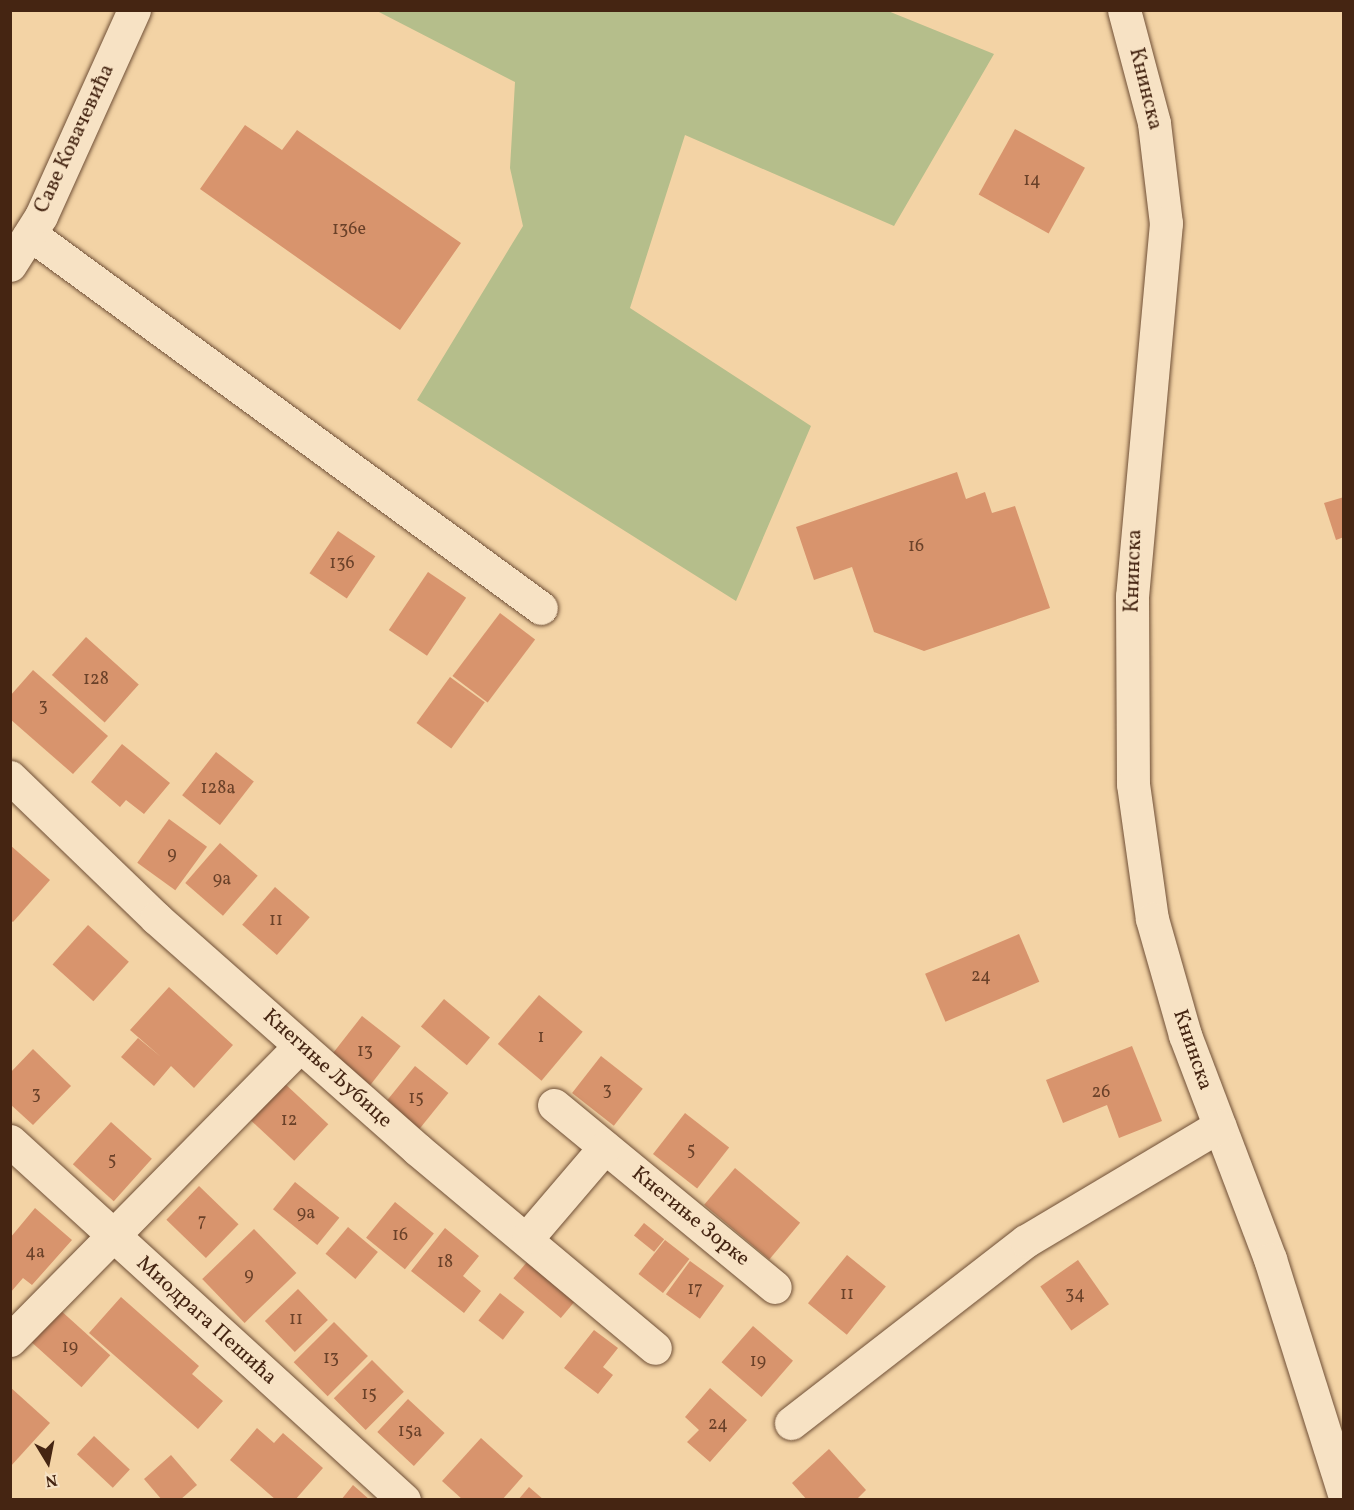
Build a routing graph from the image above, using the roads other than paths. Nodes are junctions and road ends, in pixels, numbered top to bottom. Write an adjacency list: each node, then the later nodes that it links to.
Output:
1 (134, 10): 3 (street, Саве Ковачевића)
2 (1124, 10): 9 (street, Книнска)
3 (30, 234): 4 (street, Саве Ковачевића); 5 (street)
4 (10, 265)
5 (541, 608)
6 (10, 777): 7 (street, Кнегиње Љубице)
7 (300, 1046): 12 (street, Кнегиње Љубице); 13 (street)
8 (554, 1105): 11 (street, Кнегиње Зорке)
9 (1219, 1126): 17 (street); 18 (street, Книнска)
10 (10, 1141): 13 (street, Миодрага Пешића)
11 (605, 1147): 12 (street); 14 (street, Кнегиње Зорке)
12 (528, 1237): 16 (street, Кнегиње Љубице)
13 (114, 1239): 15 (street); 19 (street, Миодрага Пешића)
14 (775, 1287)
15 (10, 1340)
16 (655, 1348)
17 (791, 1423)
18 (1344, 1494)
19 (404, 1500)

